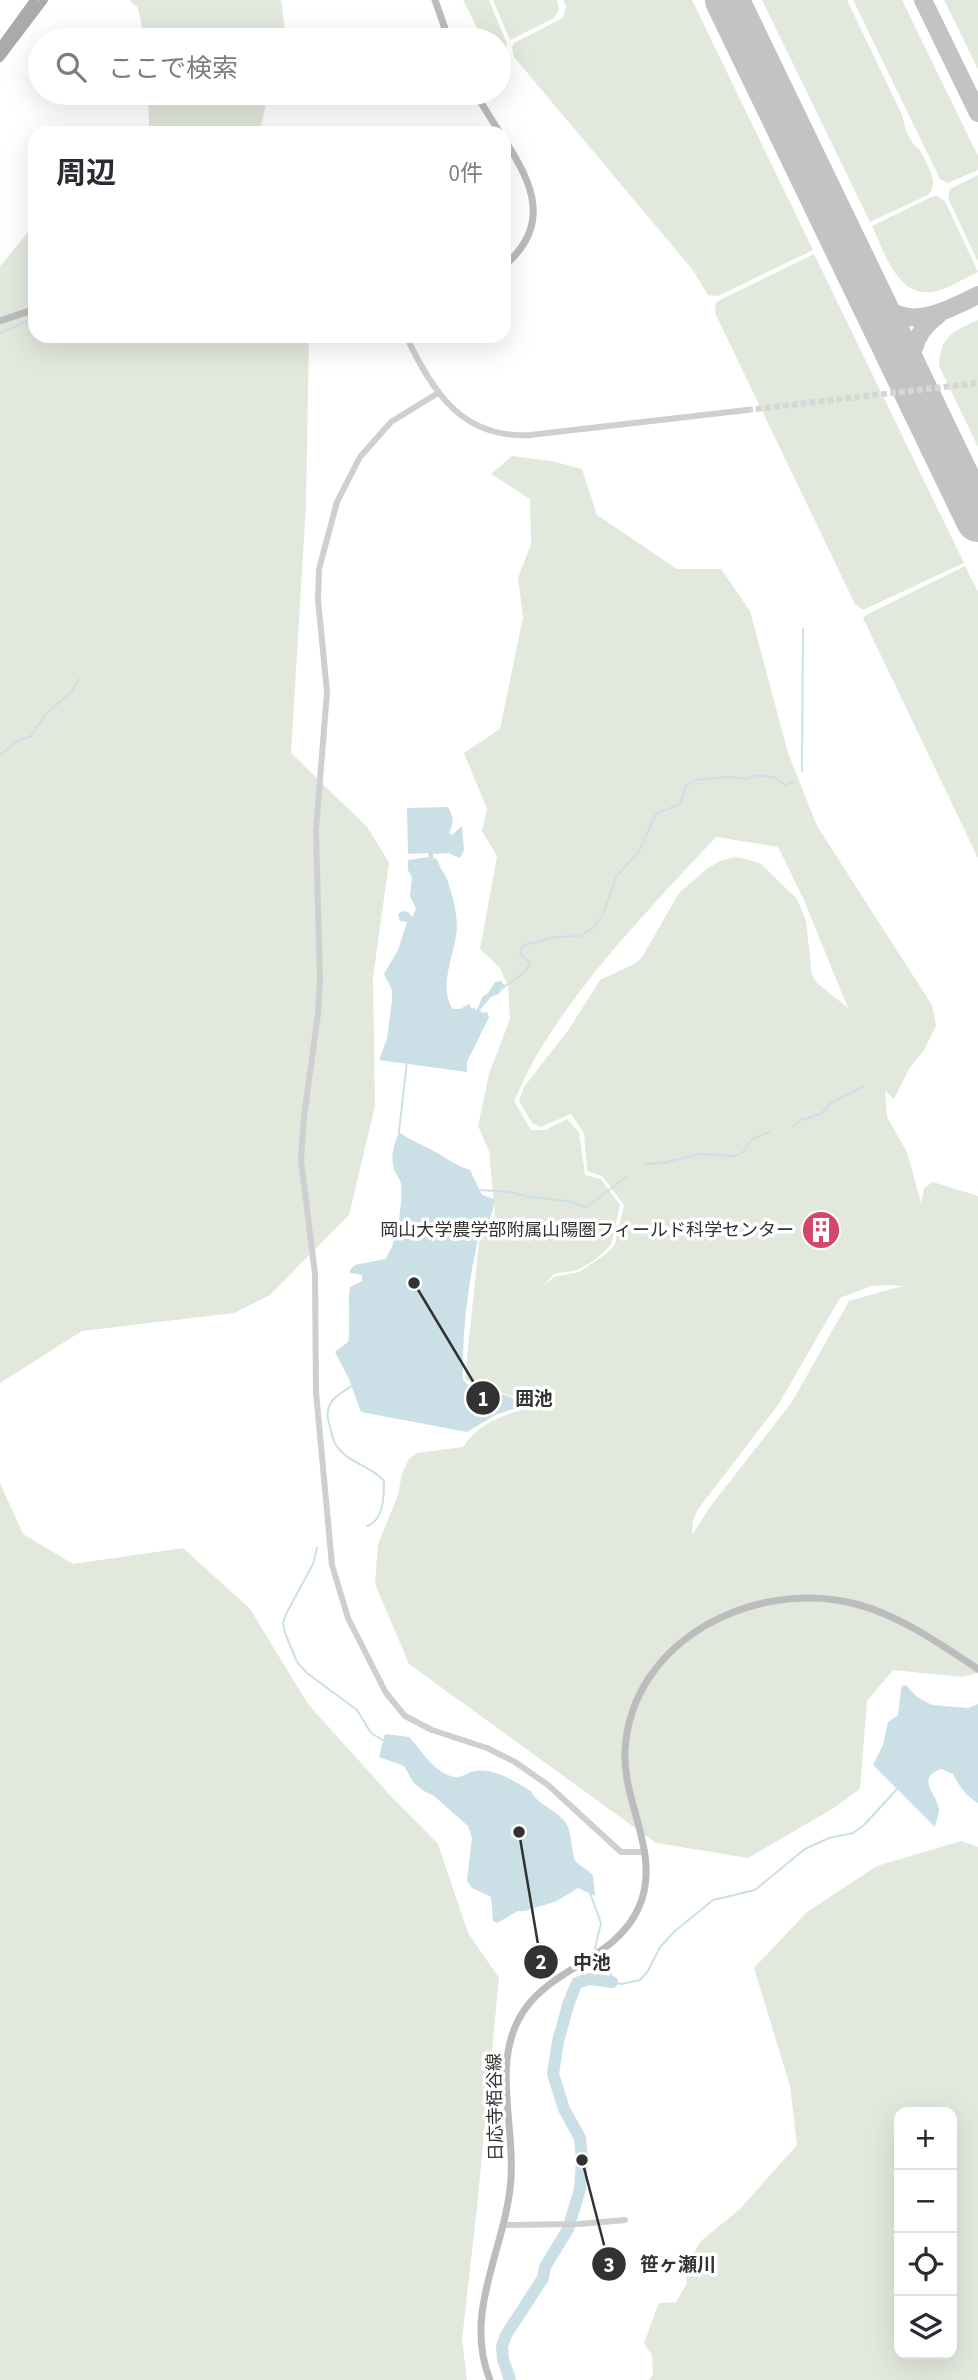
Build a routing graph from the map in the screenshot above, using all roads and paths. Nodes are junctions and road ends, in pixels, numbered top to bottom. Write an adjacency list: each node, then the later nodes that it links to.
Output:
1 (34, 0): 5 (main road)
2 (44, 0): 6 (main road)
3 (435, 0): 4 (main road)
4 (445, 28)
5 (0, 47)
6 (0, 58)
7 (482, 105): 8 (main road)
8 (496, 126)
9 (511, 151): 10 (main road)
10 (511, 259)
11 (28, 311): 12 (main road)
12 (0, 320)
13 (410, 343): 14 (street)
14 (438, 393): 15 (street); 17 (street)
15 (747, 410)
16 (976, 1667): 17 (main road, 日応寺栢谷線)
17 (645, 1852): 19 (main road, 日応寺栢谷線)
18 (625, 2220): 19 (street)
19 (504, 2225): 20 (main road, 日応寺栢谷線)
20 (490, 2380)

